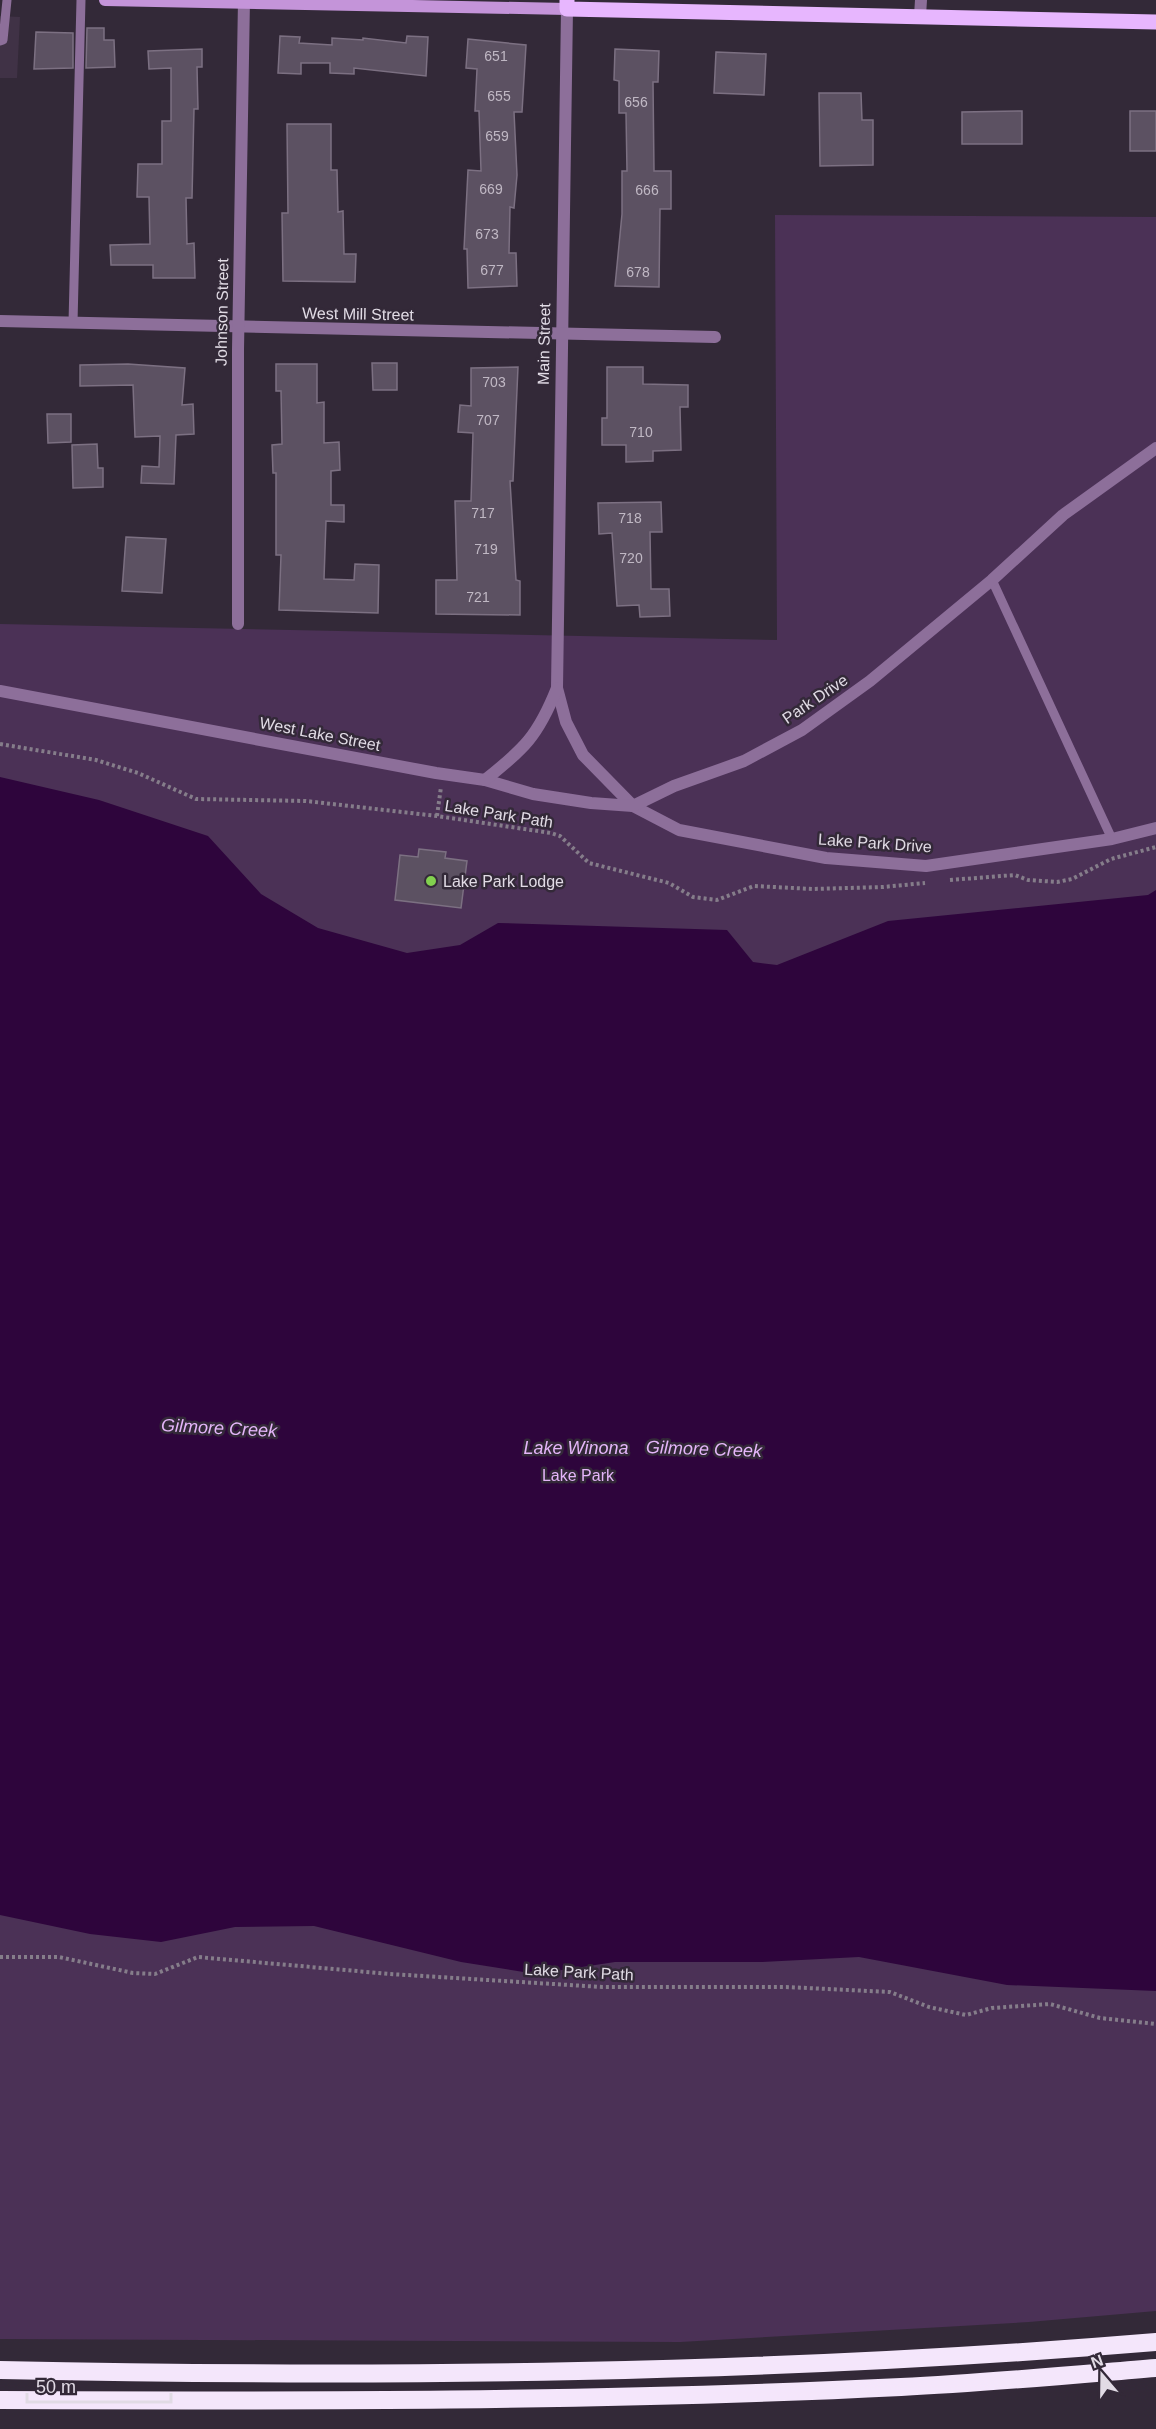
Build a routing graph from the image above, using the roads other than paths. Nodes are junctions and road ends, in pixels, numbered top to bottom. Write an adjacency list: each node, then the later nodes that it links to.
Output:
1 (7, 0): 9 (lane)
2 (81, 0): 11 (lane)
3 (105, 0): 5 (street)
4 (921, 0): 7 (street)
5 (244, 1): 6 (street); 12 (street, Johnson Street)
6 (567, 4): 7 (main road); 13 (street, Main Street)
7 (920, 16): 8 (main road)
8 (1156, 22)
9 (0, 40)
10 (0, 321): 11 (street, West Mill Street)
11 (73, 323): 12 (street, West Mill Street)
12 (239, 328): 13 (street, West Mill Street); 17 (street, Johnson Street)
13 (562, 335): 14 (street, West Mill Street); 18 (street, Main Street)
14 (716, 337)
15 (1156, 448): 16 (street, Park Drive)
16 (992, 580): 21 (street, Park Drive); 23 (lane)
17 (238, 624)
18 (556, 688): 20 (street, Main Street); 21 (street, Main Street)
19 (0, 691): 20 (street, West Lake Street)
20 (484, 780): 21 (street, West Lake Street)
21 (633, 806): 23 (street, Lake Park Drive)
22 (1156, 828): 23 (street, Lake Park Drive)
23 (1112, 838)
24 (1156, 2342): 26 (highway)
25 (1156, 2368): 27 (highway)
26 (0, 2370)
27 (0, 2400)

